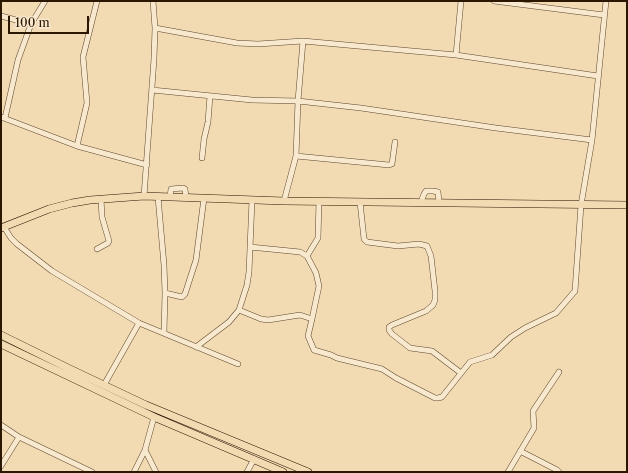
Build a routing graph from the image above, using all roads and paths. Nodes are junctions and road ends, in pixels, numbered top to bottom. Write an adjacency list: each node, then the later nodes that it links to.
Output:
1 (45, 1): 9 (street)
2 (97, 1): 20 (street)
3 (153, 1): 10 (street)
4 (460, 1): 12 (street)
5 (494, 1): 7 (street)
6 (606, 1): 7 (street)
7 (604, 15): 13 (street)
8 (1, 16): 9 (street)
9 (31, 24): 17 (street)
10 (155, 28): 11 (street); 14 (street)
11 (303, 41): 12 (street); 16 (street)
12 (456, 55): 13 (street)
13 (598, 76): 18 (street)
14 (152, 90): 15 (street); 23 (street)
15 (210, 96): 16 (street); 22 (street)
16 (298, 101): 18 (street); 21 (street)
17 (3, 117): 20 (street)
18 (592, 140): 34 (street)
19 (395, 142): 21 (street)
20 (77, 146): 23 (street)
21 (296, 156): 29 (street)
22 (202, 158)
23 (147, 165): 24 (street)
24 (144, 196): 25 (main road); 27 (main road)
25 (158, 197): 26 (main road); 40 (street)
26 (204, 198): 28 (main road); 40 (street)
27 (101, 199): 36 (main road); 38 (street)
28 (252, 200): 29 (main road); 37 (street)
29 (284, 201): 30 (main road)
30 (319, 201): 31 (main road); 39 (street)
31 (360, 202): 32 (main road); 50 (street)
32 (421, 202): 33 (main road); 33 (street)
33 (439, 202): 34 (main road)
34 (581, 205): 35 (main road); 50 (street)
35 (627, 205)
36 (2, 228): 43 (street)
37 (250, 246): 39 (street); 41 (street)
38 (97, 249)
39 (307, 256): 42 (street)
40 (165, 293): 44 (street)
41 (239, 310): 42 (street); 47 (street)
42 (312, 319): 50 (street)
43 (139, 322): 44 (street); 51 (street)
44 (164, 334): 47 (street)
45 (1, 335): 51 (main road)
46 (2, 346): 53 (main road)
47 (199, 347): 48 (street)
48 (238, 364)
49 (559, 372): 58 (street)
50 (460, 373)
51 (104, 385): 52 (main road)
52 (146, 405): 53 (main road); 67 (main road)
53 (145, 412): 54 (main road)
54 (154, 417): 57 (street); 59 (main road)
55 (1, 426): 56 (street)
56 (19, 437): 60 (street); 62 (street)
57 (145, 450): 63 (street); 64 (street)
58 (520, 451): 68 (street); 69 (street)
59 (254, 459): 65 (street); 66 (main road)
60 (3, 461): 61 (street)
61 (1, 466)
62 (92, 472)
63 (134, 472)
64 (156, 472)
65 (247, 472)
66 (283, 472)
67 (308, 472)
68 (508, 472)
69 (559, 472)

